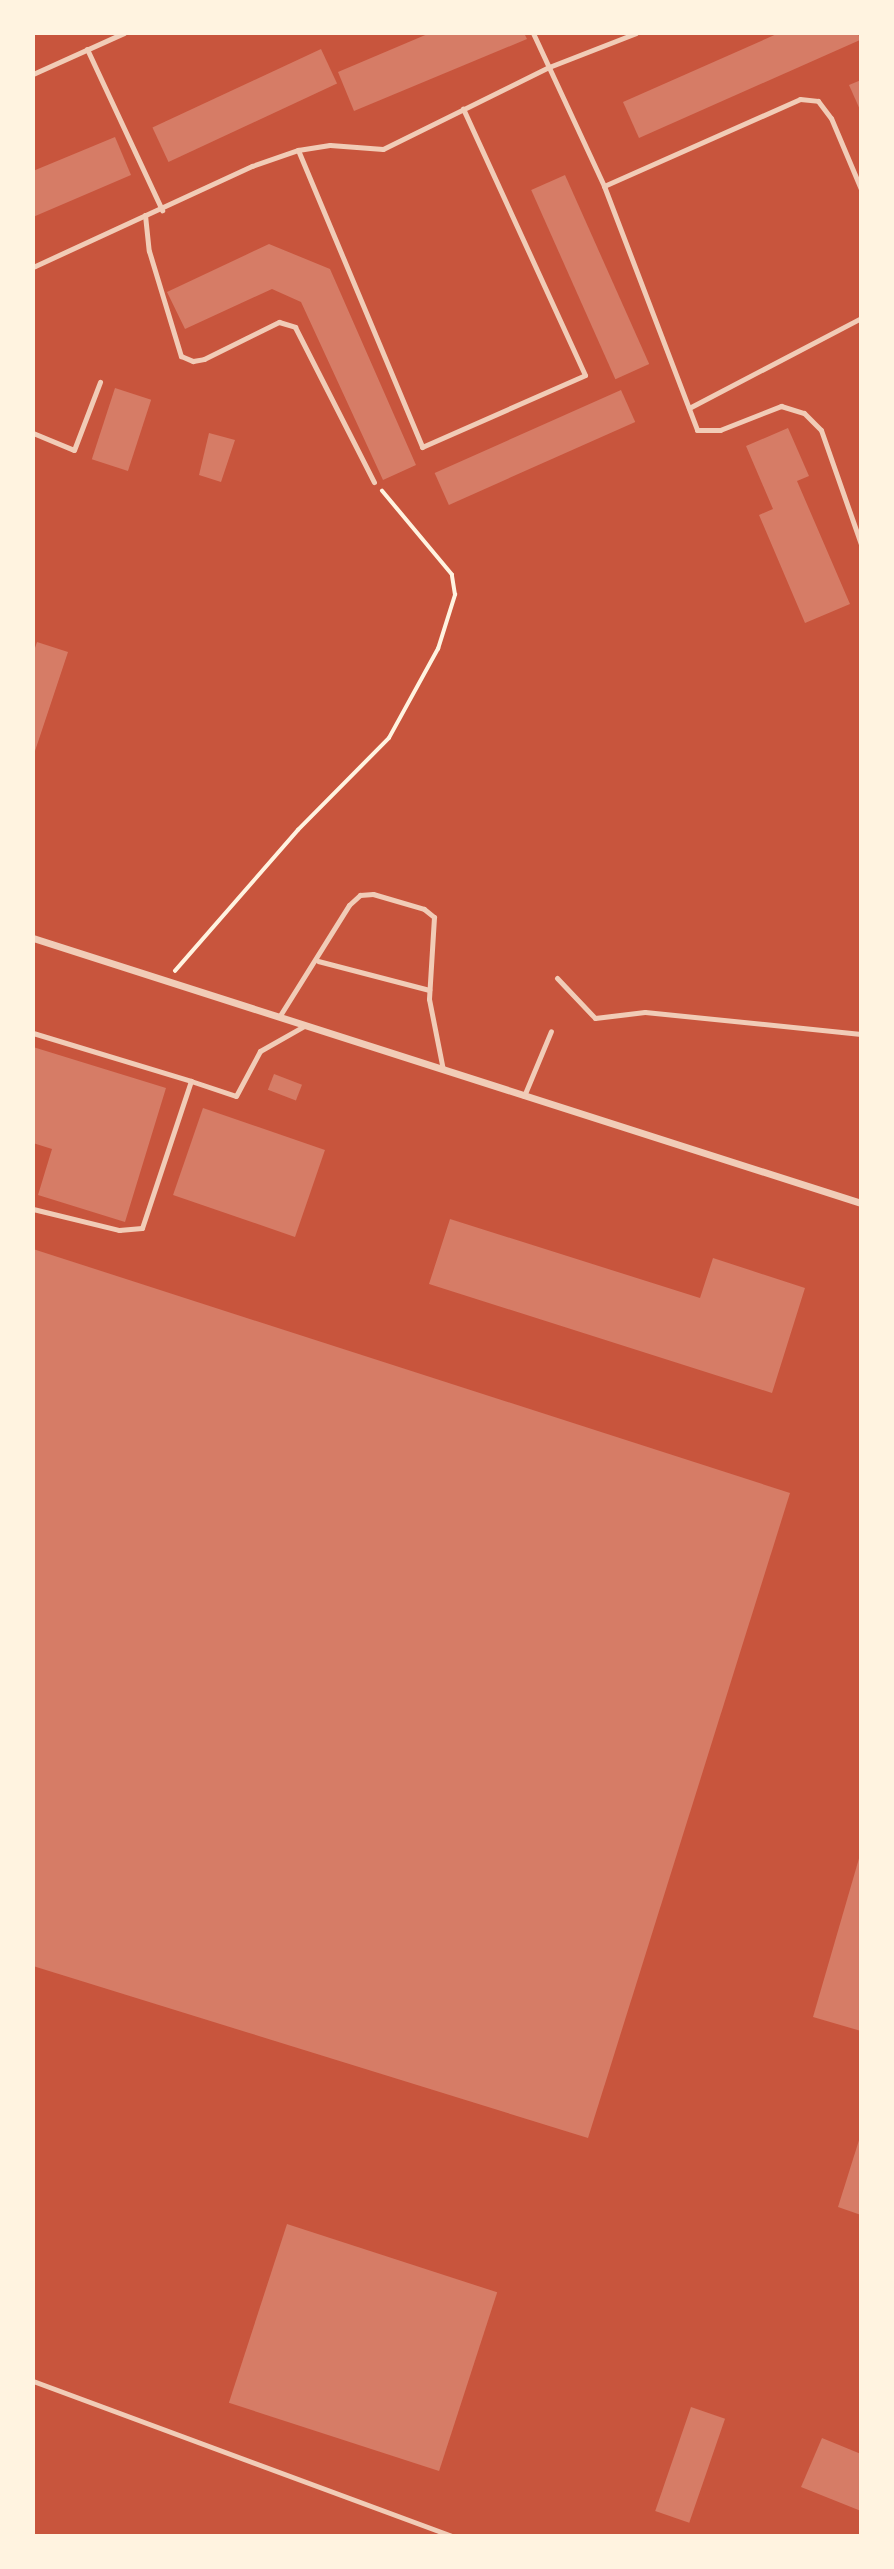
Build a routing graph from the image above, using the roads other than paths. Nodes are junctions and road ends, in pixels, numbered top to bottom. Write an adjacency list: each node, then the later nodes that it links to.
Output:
1 (124, 33): 4 (lane)
2 (533, 33): 5 (lane)
3 (636, 33): 5 (lane)
4 (87, 49): 6 (lane); 11 (lane)
5 (549, 67): 7 (lane); 9 (lane)
6 (33, 74)
7 (463, 109): 8 (lane); 8 (lane)
8 (298, 150): 11 (lane)
9 (604, 186): 10 (lane); 16 (lane)
10 (861, 189)
11 (162, 210): 12 (lane)
12 (145, 215): 13 (lane); 18 (lane)
13 (33, 267)
14 (861, 318): 16 (lane)
15 (100, 382): 17 (lane)
16 (689, 408): 19 (lane)
17 (33, 433)
18 (374, 482)
19 (861, 544)
20 (33, 938): 24 (street)
21 (318, 961): 23 (lane); 23 (lane); 24 (lane)
22 (557, 978): 28 (lane)
23 (429, 990): 29 (lane)
24 (279, 1017): 25 (street)
25 (304, 1026): 29 (street); 30 (lane)
26 (551, 1031): 31 (lane)
27 (33, 1033): 30 (lane)
28 (861, 1034)
29 (443, 1070): 31 (street)
30 (191, 1081): 33 (lane)
31 (524, 1096): 32 (street)
32 (861, 1203)
33 (33, 1209)
34 (33, 2381): 35 (lane)
35 (452, 2536)

